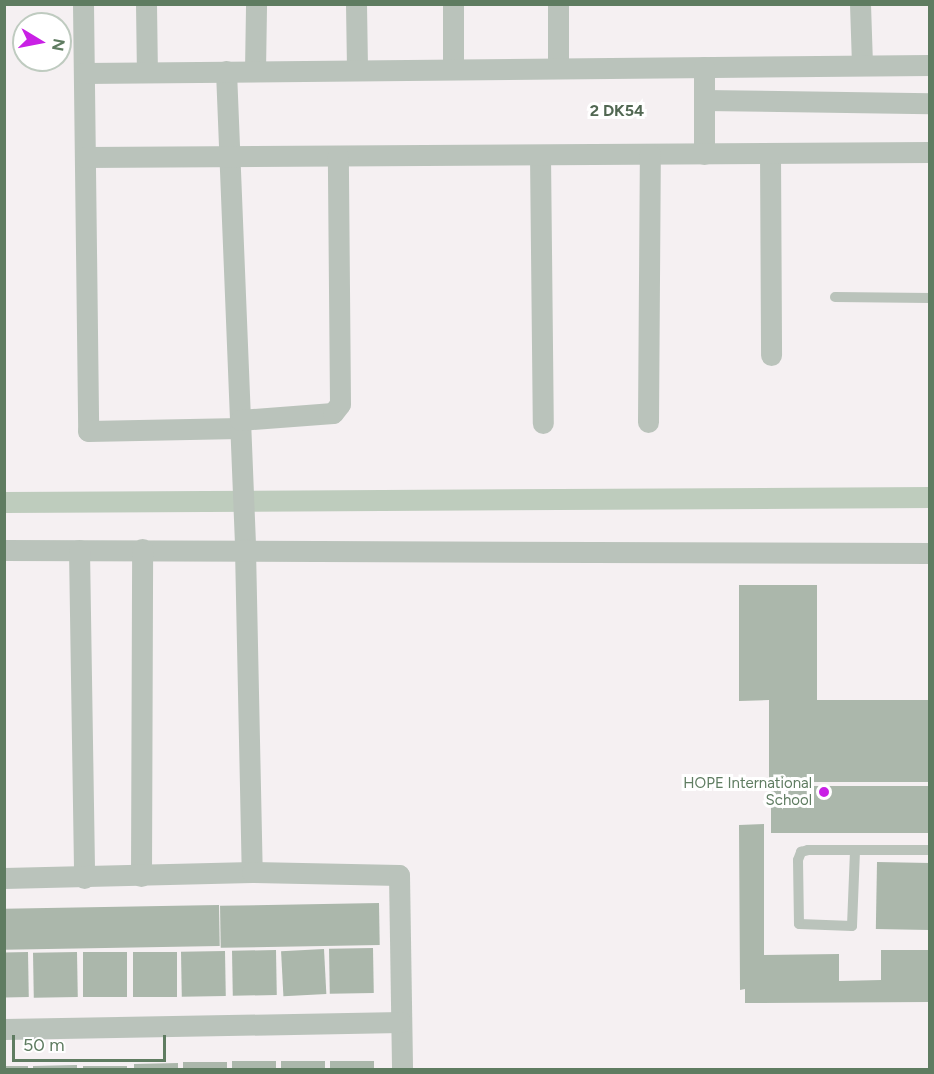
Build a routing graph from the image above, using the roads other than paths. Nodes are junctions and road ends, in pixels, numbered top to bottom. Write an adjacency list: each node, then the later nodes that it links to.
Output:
1 (83, 4): 17 (street)
2 (146, 4): 16 (street)
3 (256, 4): 15 (street)
4 (356, 4): 13 (street)
5 (453, 4): 12 (street)
6 (558, 4): 11 (street)
7 (860, 4): 8 (street)
8 (862, 65): 9 (street); 10 (street)
9 (930, 65)
10 (704, 67): 11 (street); 18 (street)
11 (558, 68): 12 (street)
12 (453, 69): 13 (street)
13 (357, 70): 15 (street)
14 (226, 71): 15 (street); 16 (street); 27 (street)
15 (255, 71)
16 (147, 72): 17 (street)
17 (84, 73): 26 (street)
18 (704, 100): 19 (street); 23 (street)
19 (930, 103)
20 (770, 153): 21 (street); 23 (street); 30 (street)
21 (930, 153)
22 (650, 154): 23 (street); 24 (street); 31 (street)
23 (704, 154)
24 (540, 155): 25 (street); 32 (street)
25 (338, 156): 27 (street); 33 (street)
26 (85, 157): 27 (street); 33 (street)
27 (229, 157): 33 (street)
28 (835, 297): 29 (lane)
29 (930, 298)
30 (771, 355)
31 (648, 422)
32 (543, 423)
33 (240, 424): 35 (street)
34 (142, 549): 35 (street); 37 (street); 42 (street)
35 (244, 549): 38 (street); 41 (street)
36 (4, 550): 37 (street)
37 (79, 550): 44 (street)
38 (930, 553)
39 (855, 850): 39 (lane); 40 (lane)
40 (930, 850)
41 (252, 872): 42 (street); 45 (street)
42 (141, 876): 44 (street)
43 (4, 878): 44 (street)
44 (84, 878)
45 (401, 1022): 46 (street); 47 (street)
46 (4, 1029)
47 (402, 1070)

